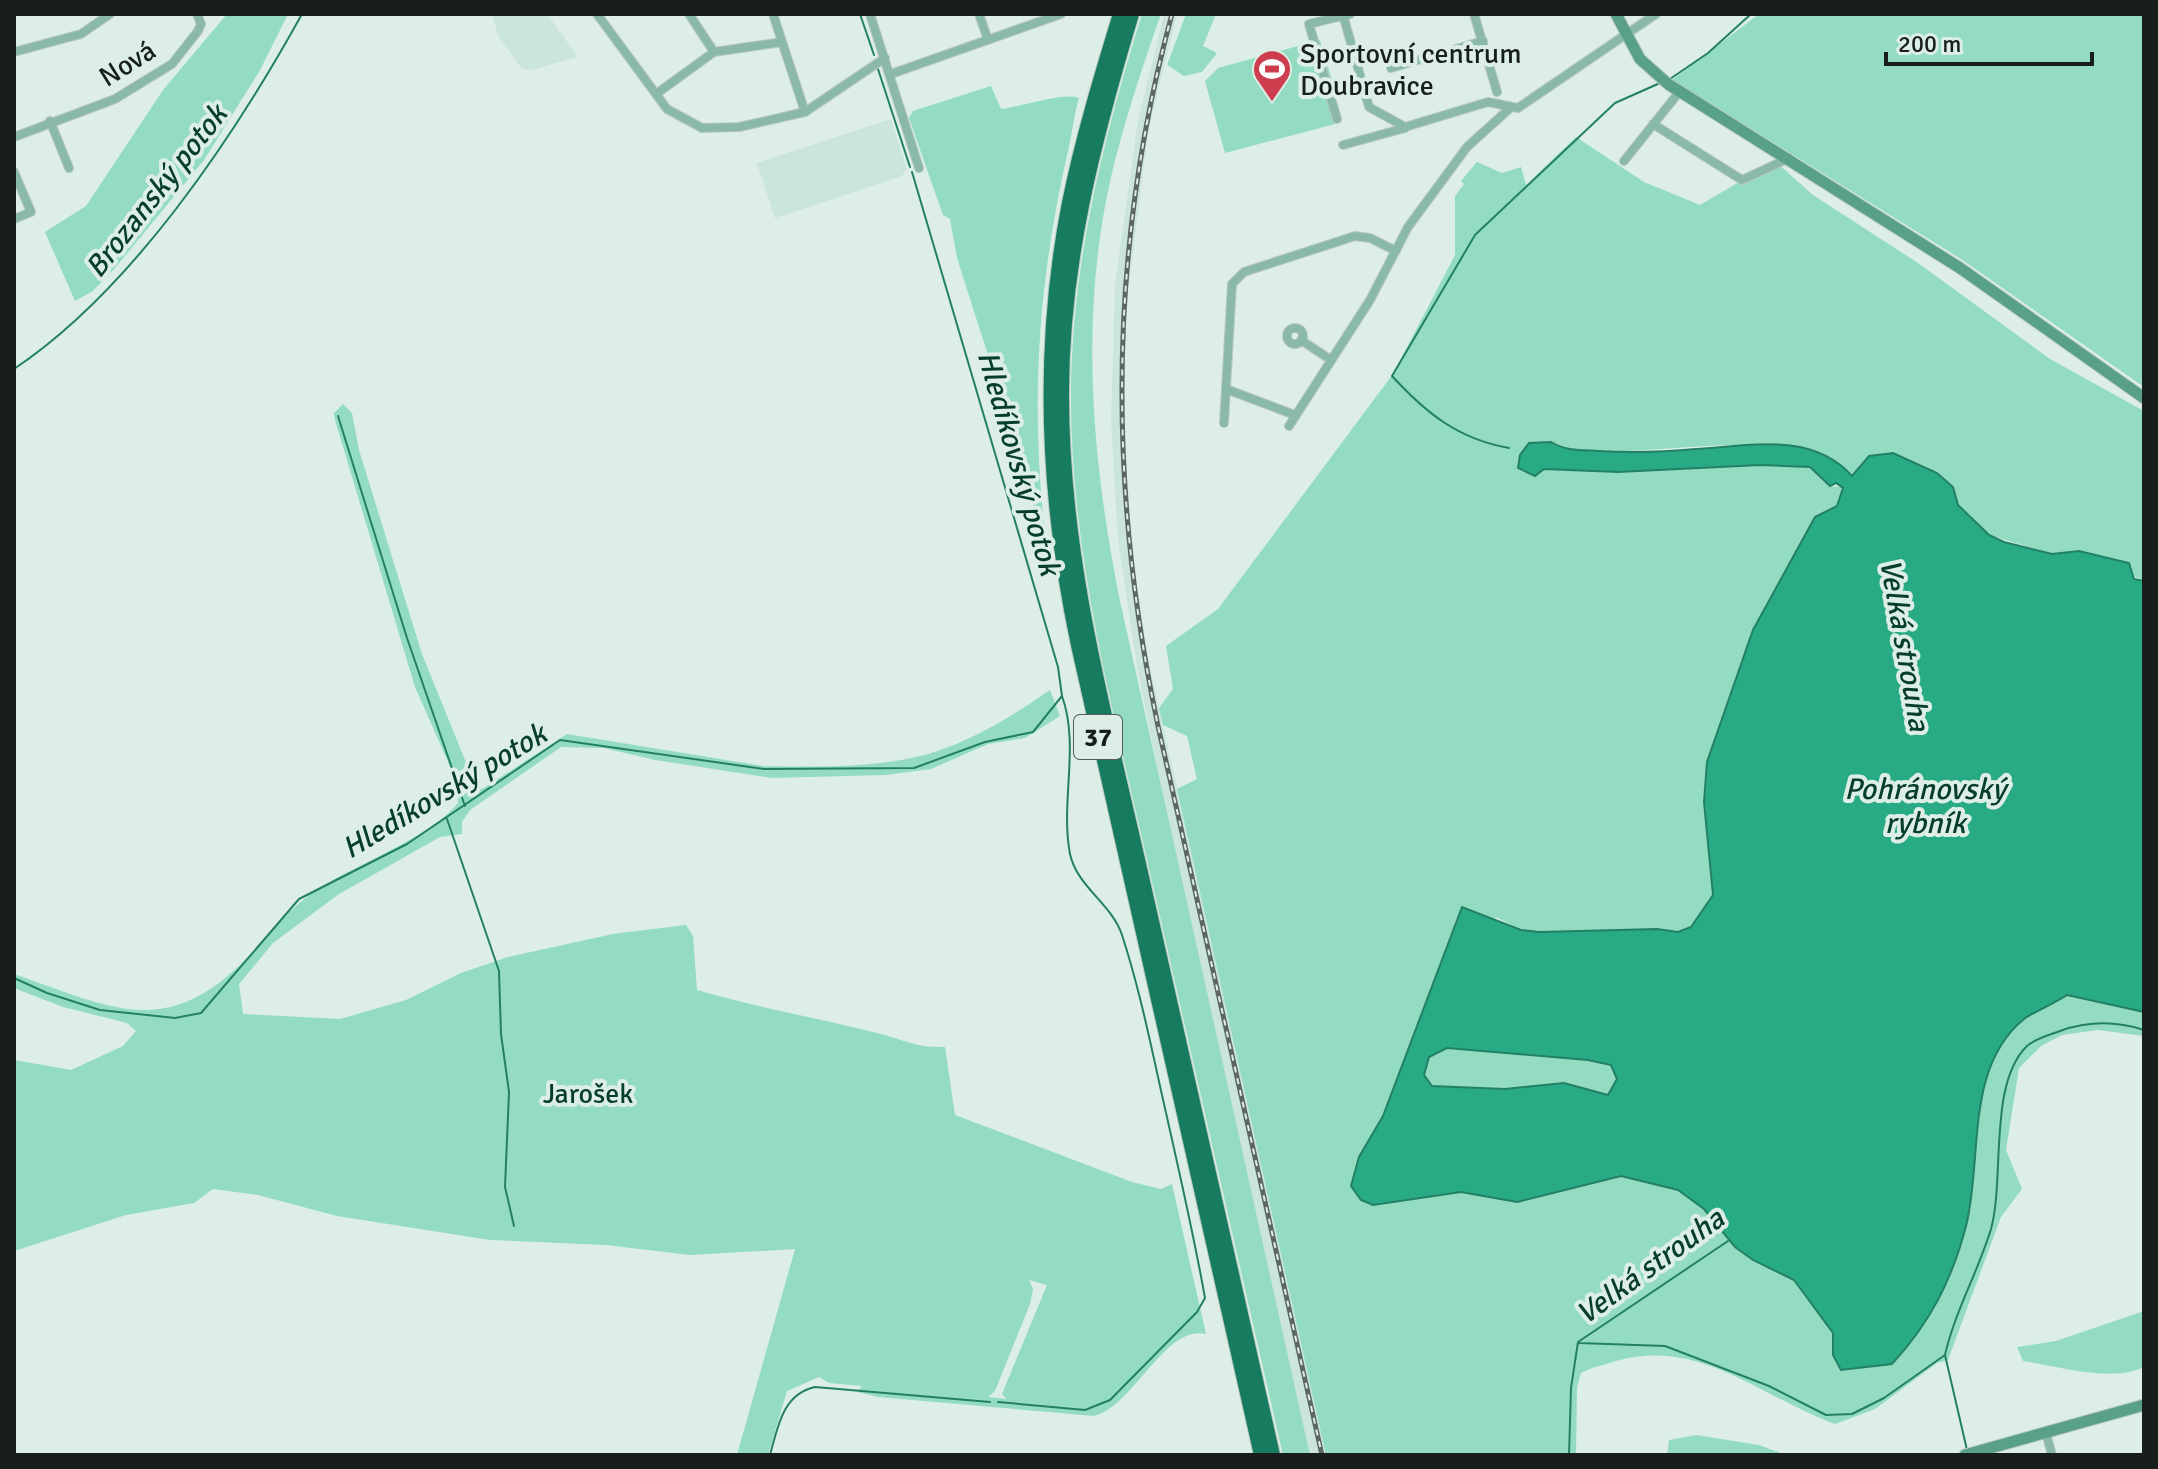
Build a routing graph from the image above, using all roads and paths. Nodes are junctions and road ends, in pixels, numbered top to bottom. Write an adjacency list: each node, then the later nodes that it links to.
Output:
1 (110, 14): 19 (street)
2 (197, 14): 30 (street, Nová)
3 (597, 14): 26 (street)
4 (689, 14): 20 (street)
5 (773, 14): 18 (street)
6 (870, 14): 21 (street)
7 (979, 14): 16 (street)
8 (1061, 14): 16 (street)
9 (1120, 14): 52 (highway, 37)
10 (1132, 14): 53 (highway, 37)
11 (1474, 14): 17 (street)
12 (1616, 14): 15 (street)
13 (1656, 14): 15 (street)
14 (1346, 15): 29 (street); 32 (street)
15 (1626, 36): 24 (street); 27 (street)
16 (988, 40): 23 (street)
17 (1483, 41): 22 (street); 25 (street)
18 (782, 42): 20 (street); 28 (street)
19 (14, 52)
20 (714, 52): 26 (street)
21 (885, 58): 23 (street); 28 (street)
22 (1391, 68)
23 (891, 74): 38 (street)
24 (1680, 91): 31 (street); 35 (street)
25 (1497, 92)
26 (656, 94): 28 (street)
27 (1509, 109): 32 (street); 41 (street)
28 (805, 112)
29 (1337, 119)
30 (50, 121): 33 (street, Nová); 37 (street)
31 (1653, 124): 35 (street); 36 (street)
32 (1405, 127): 34 (street)
33 (14, 137)
34 (1343, 145)
35 (1789, 158): 45 (street)
36 (1624, 161)
37 (69, 168)
38 (919, 168)
39 (14, 172): 40 (street)
40 (14, 219)
41 (1396, 251): 43 (street); 44 (street)
42 (1301, 340): 43 (street)
43 (1331, 360): 46 (street)
44 (1226, 389): 46 (street); 47 (street)
45 (2144, 398)
46 (1295, 415): 48 (street)
47 (1224, 423)
48 (1289, 426)
49 (2144, 1405): 50 (street)
50 (2046, 1433): 51 (street); 54 (street)
51 (1969, 1454)
52 (1261, 1455)
53 (1273, 1455)
54 (2052, 1455)

